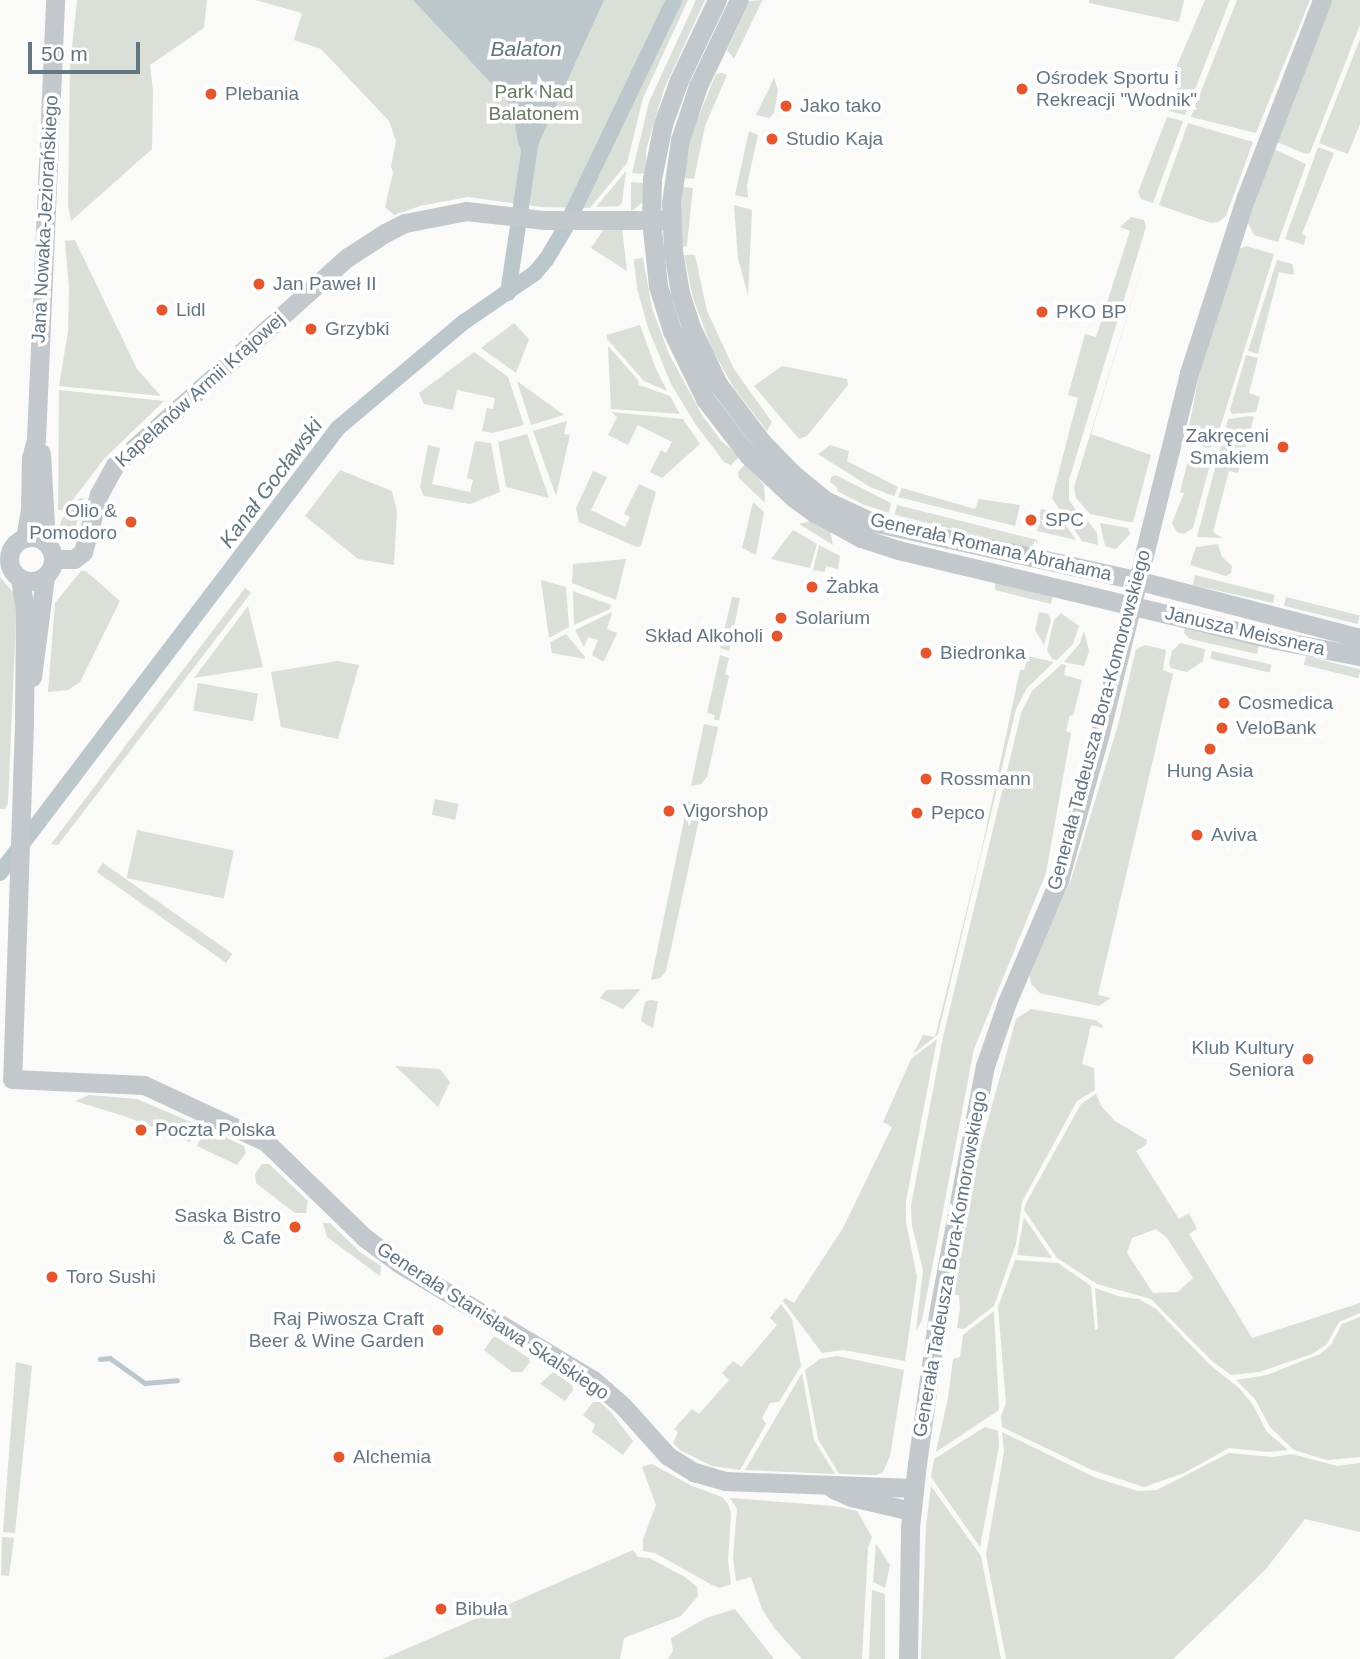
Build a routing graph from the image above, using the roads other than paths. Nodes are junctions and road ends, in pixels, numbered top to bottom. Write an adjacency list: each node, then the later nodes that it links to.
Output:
1 (55, 0): 7 (street, Jana Nowaka-Jeziorańskiego)
2 (717, 0): 5 (street, Generała Romana Abrahama)
3 (739, 0): 6 (street, Generała Romana Abrahama)
4 (1322, 0): 11 (street, Generała Tadeusza Bora-Komorowskiego)
5 (650, 220): 6 (street, Kapelanów Armii Krajowej); 8 (street, Generała Romana Abrahama); 10 (street, Kapelanów Armii Krajowej)
6 (671, 220): 8 (street, Generała Romana Abrahama)
7 (36, 439): 9 (street, Jana Nowaka-Jeziorańskiego); 10 (street, Jana Nowaka-Jeziorańskiego)
8 (785, 479): 11 (street, Generała Romana Abrahama); 12 (street, Generała Romana Abrahama)
9 (11, 559): 10 (street); 10 (street); 15 (street, Jana Nowaka-Jeziorańskiego)
10 (48, 559): 15 (street, Jana Nowaka-Jeziorańskiego)
11 (1136, 580): 12 (street, Generała Tadeusza Bora-Komorowskiego); 13 (street, Janusza Meissnera)
12 (1130, 605): 14 (street, Janusza Meissnera); 18 (street, Generała Tadeusza Bora-Komorowskiego)
13 (1360, 638)
14 (1360, 656)
15 (24, 723): 16 (street, Jana Nowaka-Jeziorańskiego)
16 (12, 1079): 17 (street, Generała Stanisława Skalskiego)
17 (829, 1487): 18 (street, Generała Stanisława Skalskiego); 19 (street, Generała Stanisława Skalskiego)
18 (914, 1488): 19 (street, Generała Tadeusza Bora-Komorowskiego)
19 (911, 1511): 20 (street, Generała Tadeusza Bora-Komorowskiego)
20 (908, 1659)

